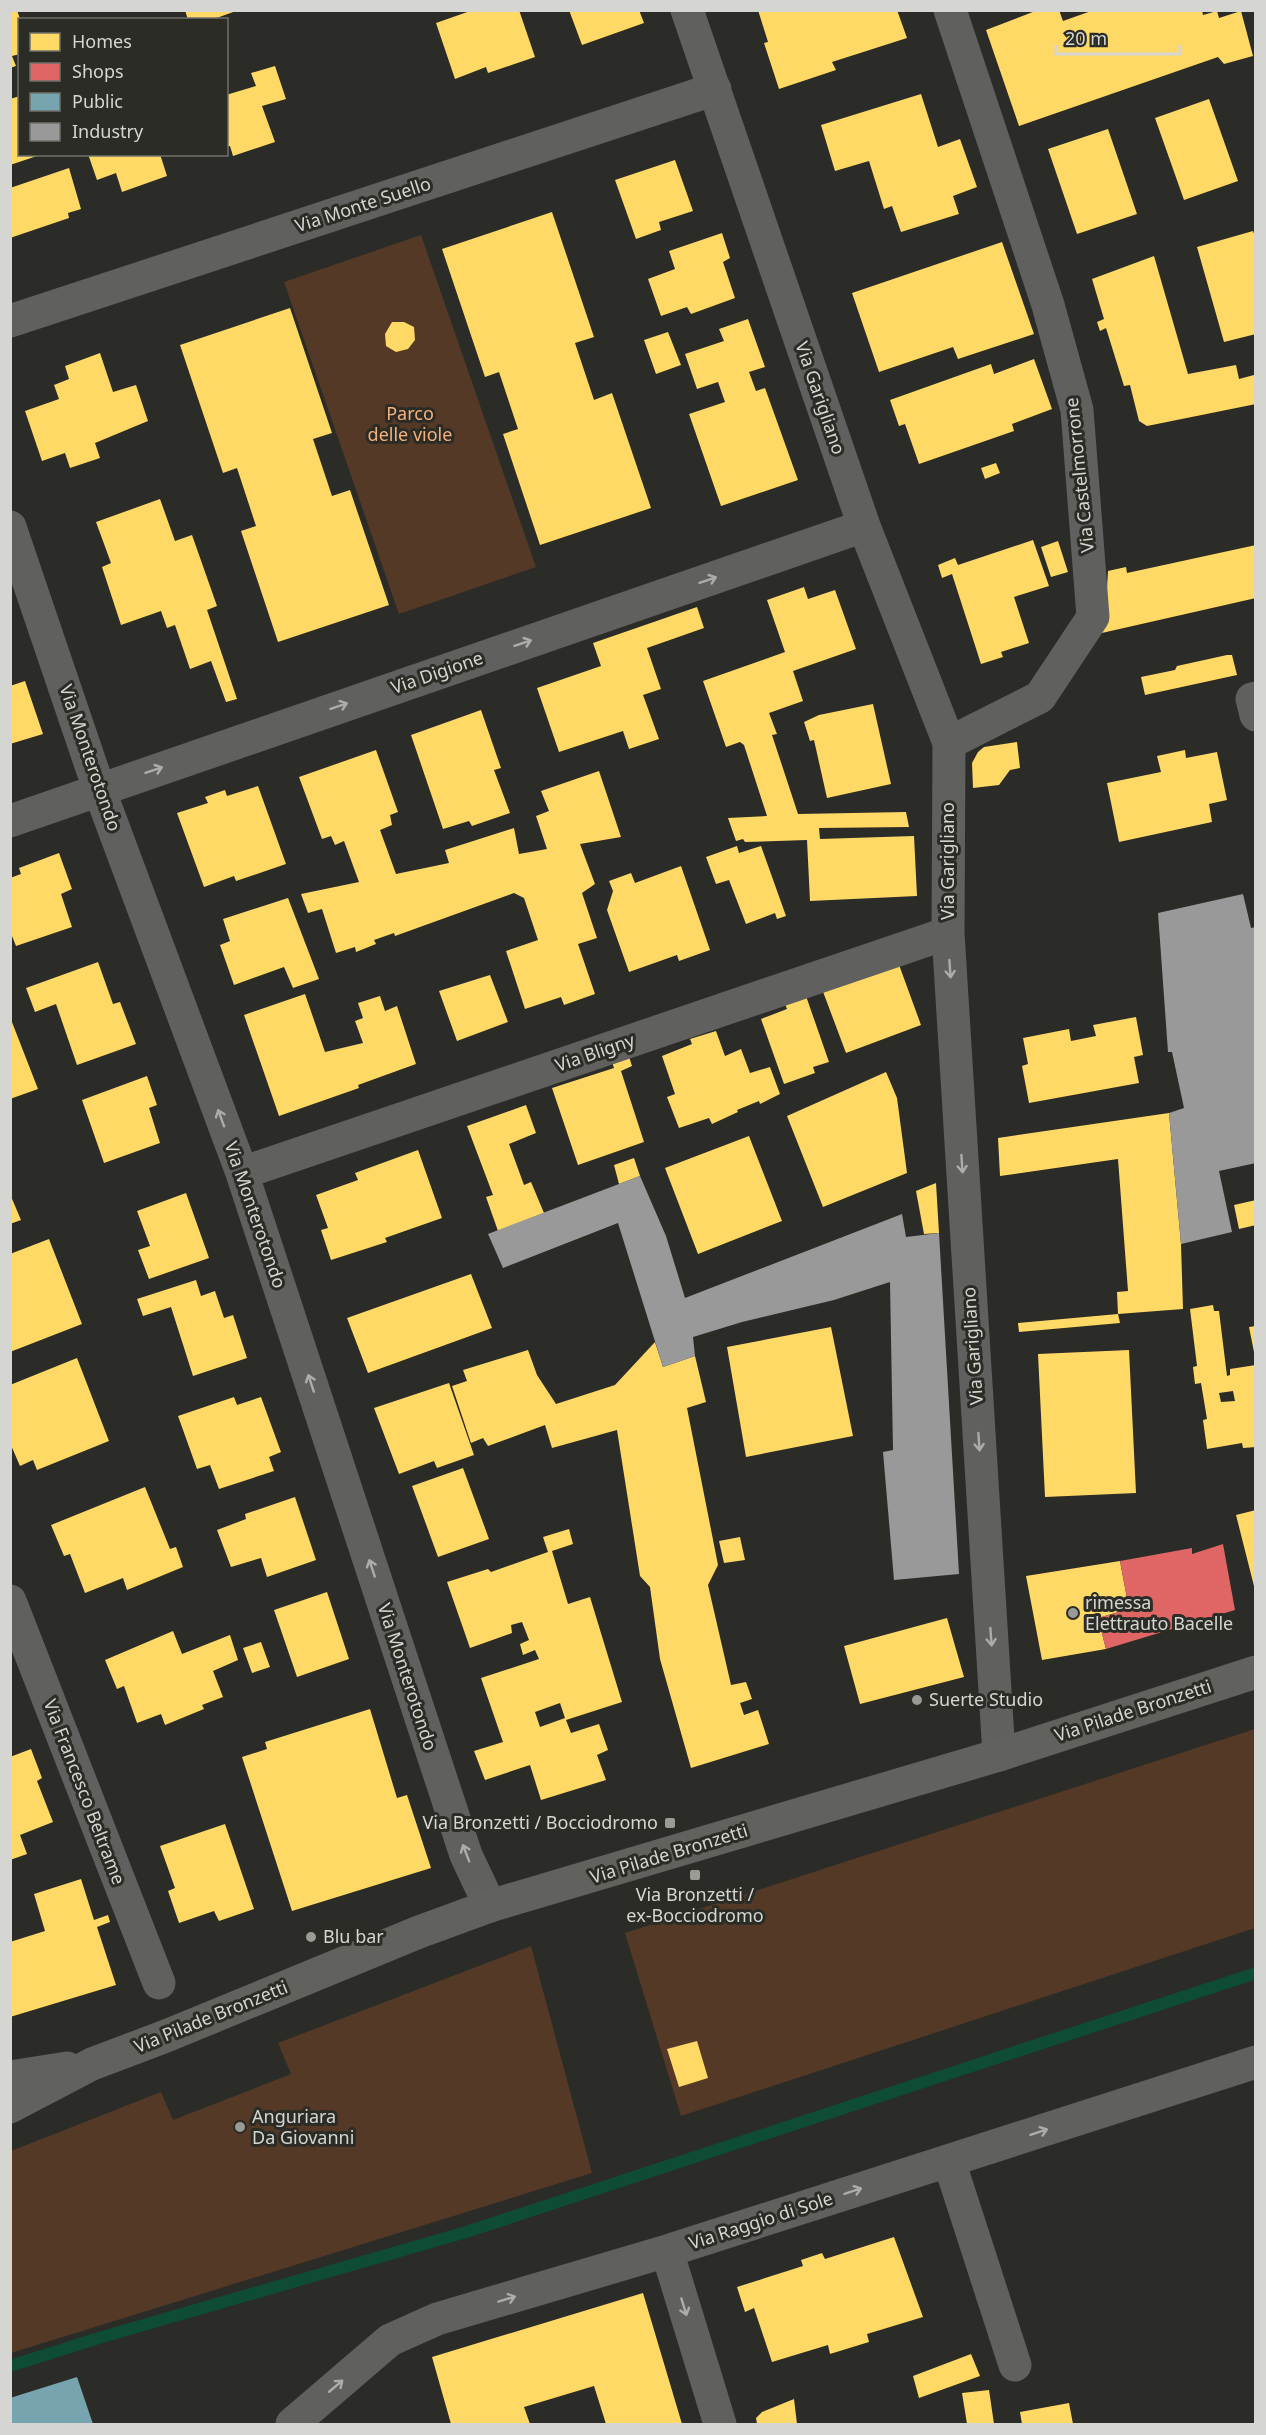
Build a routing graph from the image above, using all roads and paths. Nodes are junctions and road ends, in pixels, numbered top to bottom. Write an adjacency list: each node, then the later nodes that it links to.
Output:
1 (687, 10): 3 (street, Via Garigliano)
2 (950, 10): 9 (street, Via Castelmorrone)
3 (715, 89): 4 (street, Via Monte Suello); 5 (street, Via Garigliano)
4 (10, 321)
5 (864, 526): 9 (street, Via Garigliano); 10 (street, Via Digione, one-way to 5)
6 (10, 527): 10 (street, Via Monterotondo)
7 (1256, 698): 8 (street)
8 (1256, 715)
9 (949, 743): 12 (street, Via Garigliano)
10 (99, 789): 11 (street, Via Digione); 13 (street, Via Monterotondo, one-way to 10)
11 (10, 821)
12 (948, 933): 13 (street, Via Bligny); 16 (street, Via Garigliano, one-way to 16)
13 (242, 1173): 17 (street, Via Monterotondo, one-way to 13)
14 (10, 1601): 18 (street, Via Francesco Beltrame)
15 (1256, 1672): 16 (main road, Via Pilade Bronzetti)
16 (999, 1755): 17 (main road, Via Pilade Bronzetti)
17 (490, 1906): 20 (main road, Via Pilade Bronzetti)
18 (159, 1983)
19 (1256, 2062): 23 (street, Via Raggio di Sole, one-way to 19)
20 (92, 2064): 21 (main road, Via Pilade Bronzetti); 22 (main road, Via Pilade Bronzetti)
21 (10, 2077)
22 (10, 2107)
23 (949, 2161): 24 (street, Via Raggio di Sole, one-way to 23); 25 (street)
24 (668, 2251): 26 (street, Via Raggio di Sole, one-way to 24); 27 (street, one-way to 27)
25 (1015, 2365)
26 (292, 2424)
27 (720, 2424)

